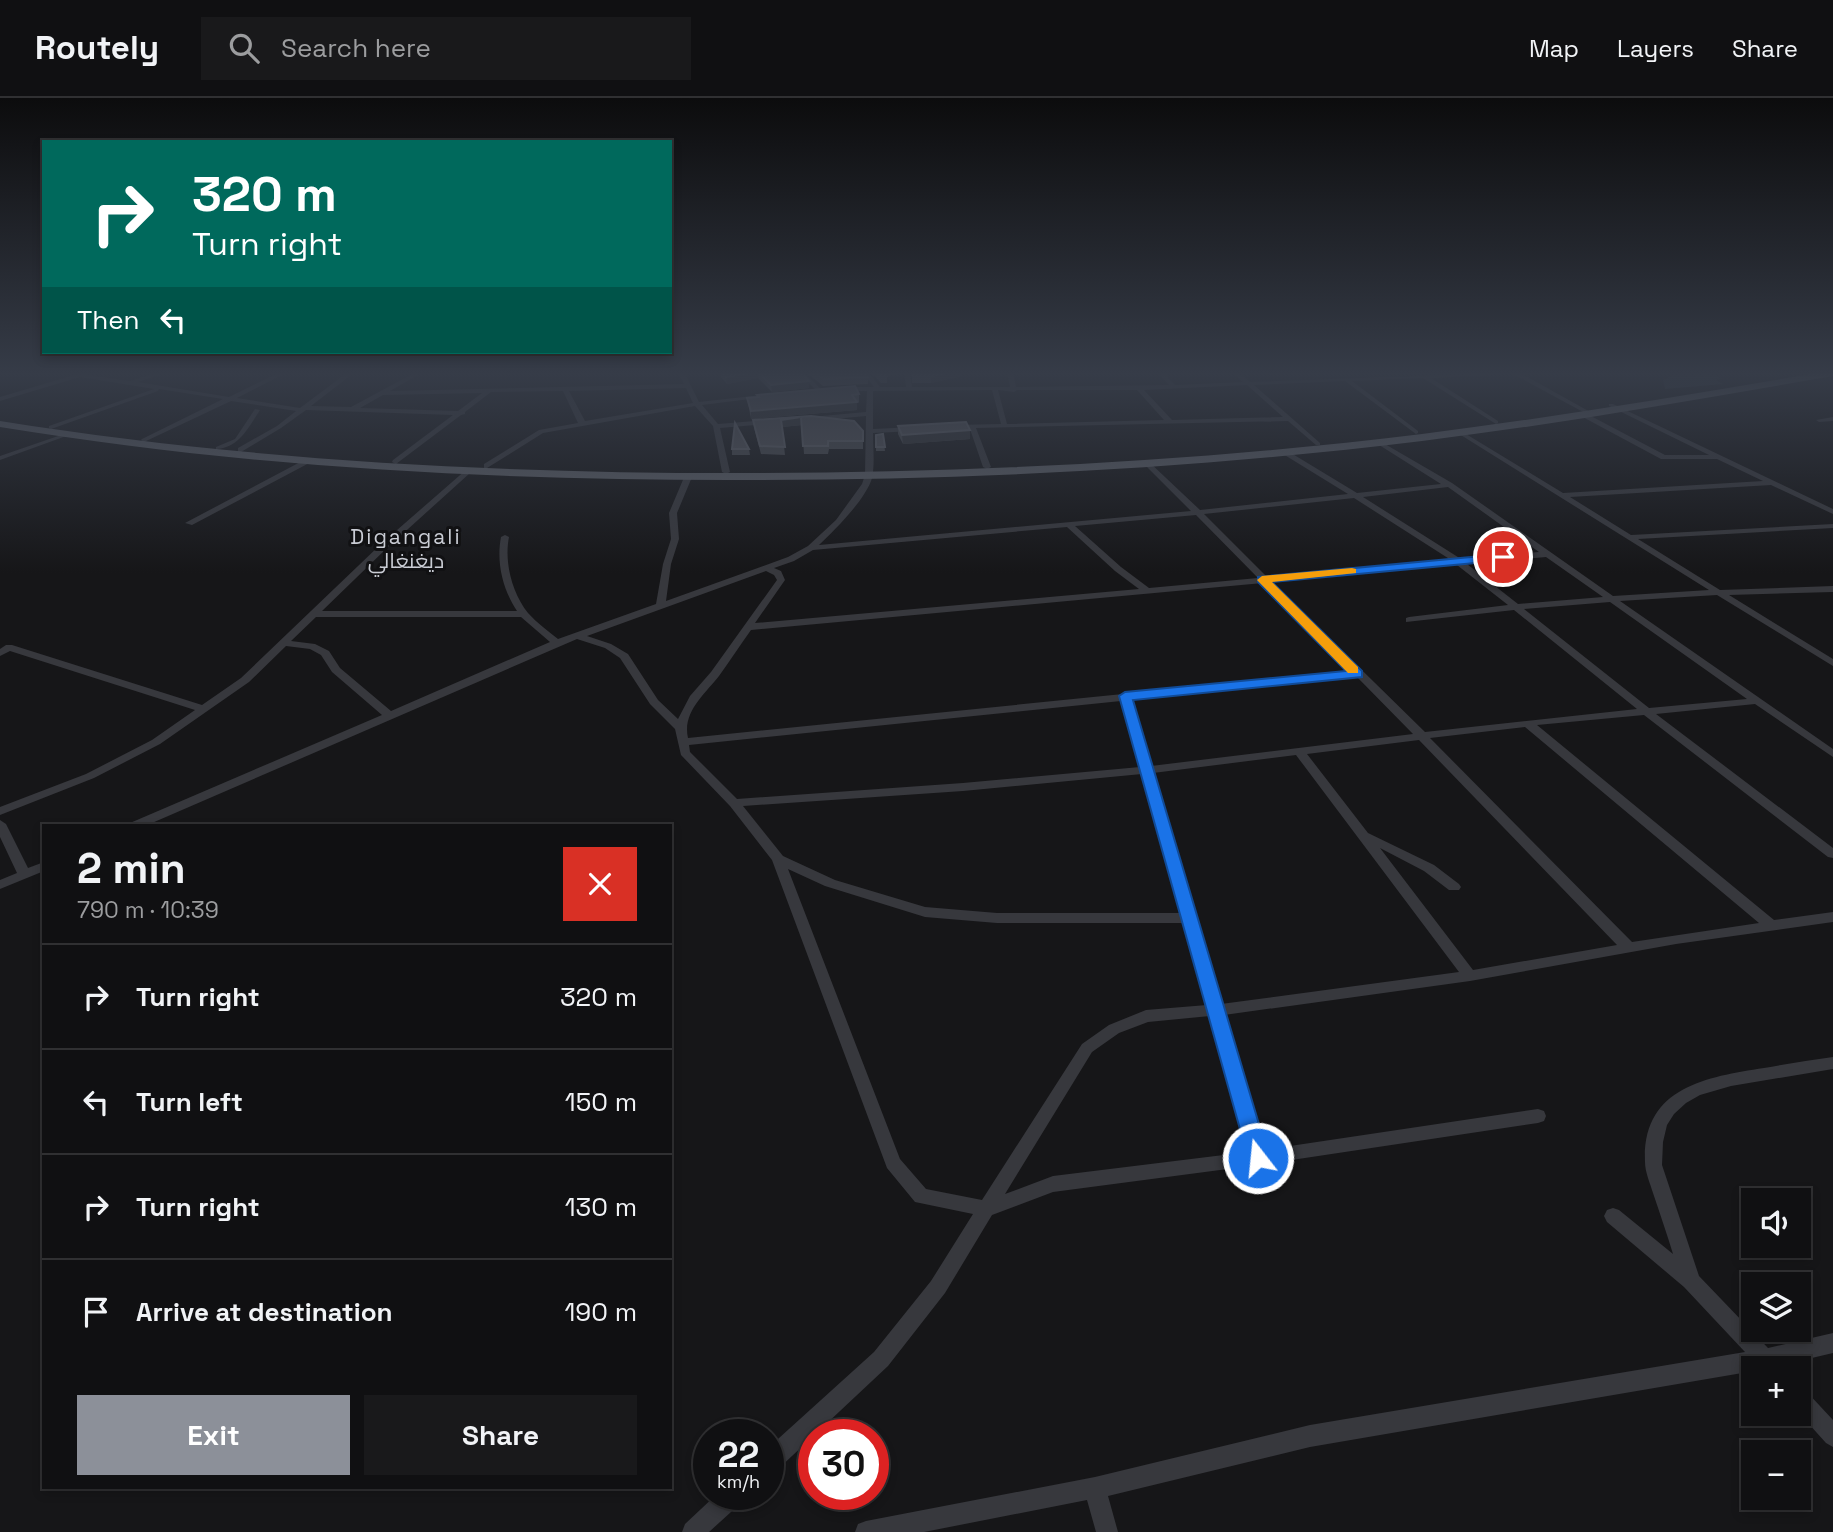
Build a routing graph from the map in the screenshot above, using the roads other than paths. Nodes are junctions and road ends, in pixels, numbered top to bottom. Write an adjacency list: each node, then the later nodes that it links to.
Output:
1 (55, 439): 24 (street)
2 (97, 439): 25 (highway)
3 (136, 439): 17 (highway)
4 (238, 439): 20 (street)
5 (259, 439): 21 (street)
6 (428, 439): 26 (street)
7 (529, 439): 28 (street)
8 (719, 439): 31 (street)
9 (869, 439): 32 (street)
10 (977, 439): 29 (street)
11 (1312, 439): 19 (street)
12 (1359, 439): 19 (highway)
13 (1403, 439): 18 (highway)
14 (1470, 439): 36 (street)
15 (1632, 439): 23 (street)
16 (1681, 439): 23 (street)
17 (144, 440): 20 (highway)
18 (1378, 442): 22 (highway); 35 (street)
19 (1318, 444): 29 (highway)
20 (218, 448): 21 (highway)
21 (240, 450): 26 (highway)
22 (1286, 452): 27 (highway); 37 (street)
23 (1719, 457): 34 (street)
24 (0, 458)
25 (309, 461): 30 (highway); 40 (street)
26 (396, 462): 28 (highway)
27 (1149, 463): 32 (highway); 39 (street)
28 (487, 466): 31 (highway)
29 (987, 467): 32 (highway)
30 (467, 471): 33 (highway); 56 (street)
31 (726, 472): 32 (highway)
32 (868, 473): 33 (highway); 45 (street)
33 (688, 477): 54 (street)
34 (1772, 483): 36 (street); 38 (street)
35 (1450, 485): 37 (street); 46 (street)
36 (1563, 495): 44 (street)
37 (1355, 496): 39 (street); 47 (street)
38 (1833, 512)
39 (1196, 513): 41 (street); 49 (street)
40 (190, 523)
41 (1068, 524): 45 (street); 52 (street)
42 (1833, 526): 44 (street)
43 (505, 537): 57 (street)
44 (1632, 537): 51 (street)
45 (811, 548): 48 (street)
46 (1548, 554): 47 (street); 53 (street)
47 (1458, 561): 49 (street); 55 (street)
48 (767, 568): 54 (street); 59 (street)
49 (1262, 580): 52 (street); 65 (street)
50 (1833, 589): 51 (street)
51 (1715, 590): 53 (street); 64 (street)
52 (1148, 591): 59 (street)
53 (1616, 600): 55 (street); 67 (street)
54 (662, 605): 60 (street)
55 (1513, 606): 58 (street); 69 (street)
56 (313, 614): 57 (street); 61 (street)
57 (524, 614): 62 (street)
58 (1409, 620)
59 (748, 627): 72 (street)
60 (578, 636): 62 (street); 72 (street)
61 (283, 643): 68 (street); 70 (street)
62 (557, 643): 70 (street)
63 (0, 653): 68 (street)
64 (1833, 663)
65 (1357, 674): 66 (street); 73 (street)
66 (1125, 696): 74 (street); 77 (street)
67 (1756, 701): 69 (street); 76 (street)
68 (203, 709): 79 (street)
69 (1647, 712): 71 (street); 83 (street)
70 (389, 715): 81 (street)
71 (1527, 723): 73 (street); 91 (street)
72 (680, 728): 74 (street)
73 (1422, 736): 75 (street); 92 (street)
74 (683, 742): 78 (street)
75 (1298, 750): 77 (street); 82 (street)
76 (1833, 754)
77 (1146, 770): 78 (street); 90 (street)
78 (734, 803): 84 (street)
79 (0, 811)
80 (0, 824): 86 (street)
81 (139, 824)
82 (1362, 834): 88 (street); 93 (street)
83 (1833, 854)
84 (778, 859): 90 (street); 98 (street)
85 (42, 867): 86 (street)
86 (24, 874): 87 (street)
87 (0, 886)
88 (1454, 887)
89 (1833, 917): 91 (street)
90 (1189, 918): 94 (street)
91 (1772, 926): 92 (street)
92 (1629, 948): 93 (street)
93 (1470, 976): 94 (street)
94 (1217, 1010): 97 (street); 98 (street)
95 (1833, 1063): 100 (street)
96 (1538, 1116): 97 (street)
97 (1258, 1158): 98 (street)
98 (986, 1209): 107 (street)
99 (1613, 1216): 100 (street)
100 (1691, 1282): 102 (street)
101 (1833, 1343): 103 (street)
102 (1761, 1356)
103 (1793, 1356)
104 (1741, 1368): 108 (street)
105 (1811, 1411): 106 (street)
106 (1833, 1436)
107 (784, 1448)
108 (1095, 1488): 111 (street); 112 (street)
109 (717, 1510): 110 (street)
110 (693, 1532)
111 (866, 1532)
112 (1107, 1532)

